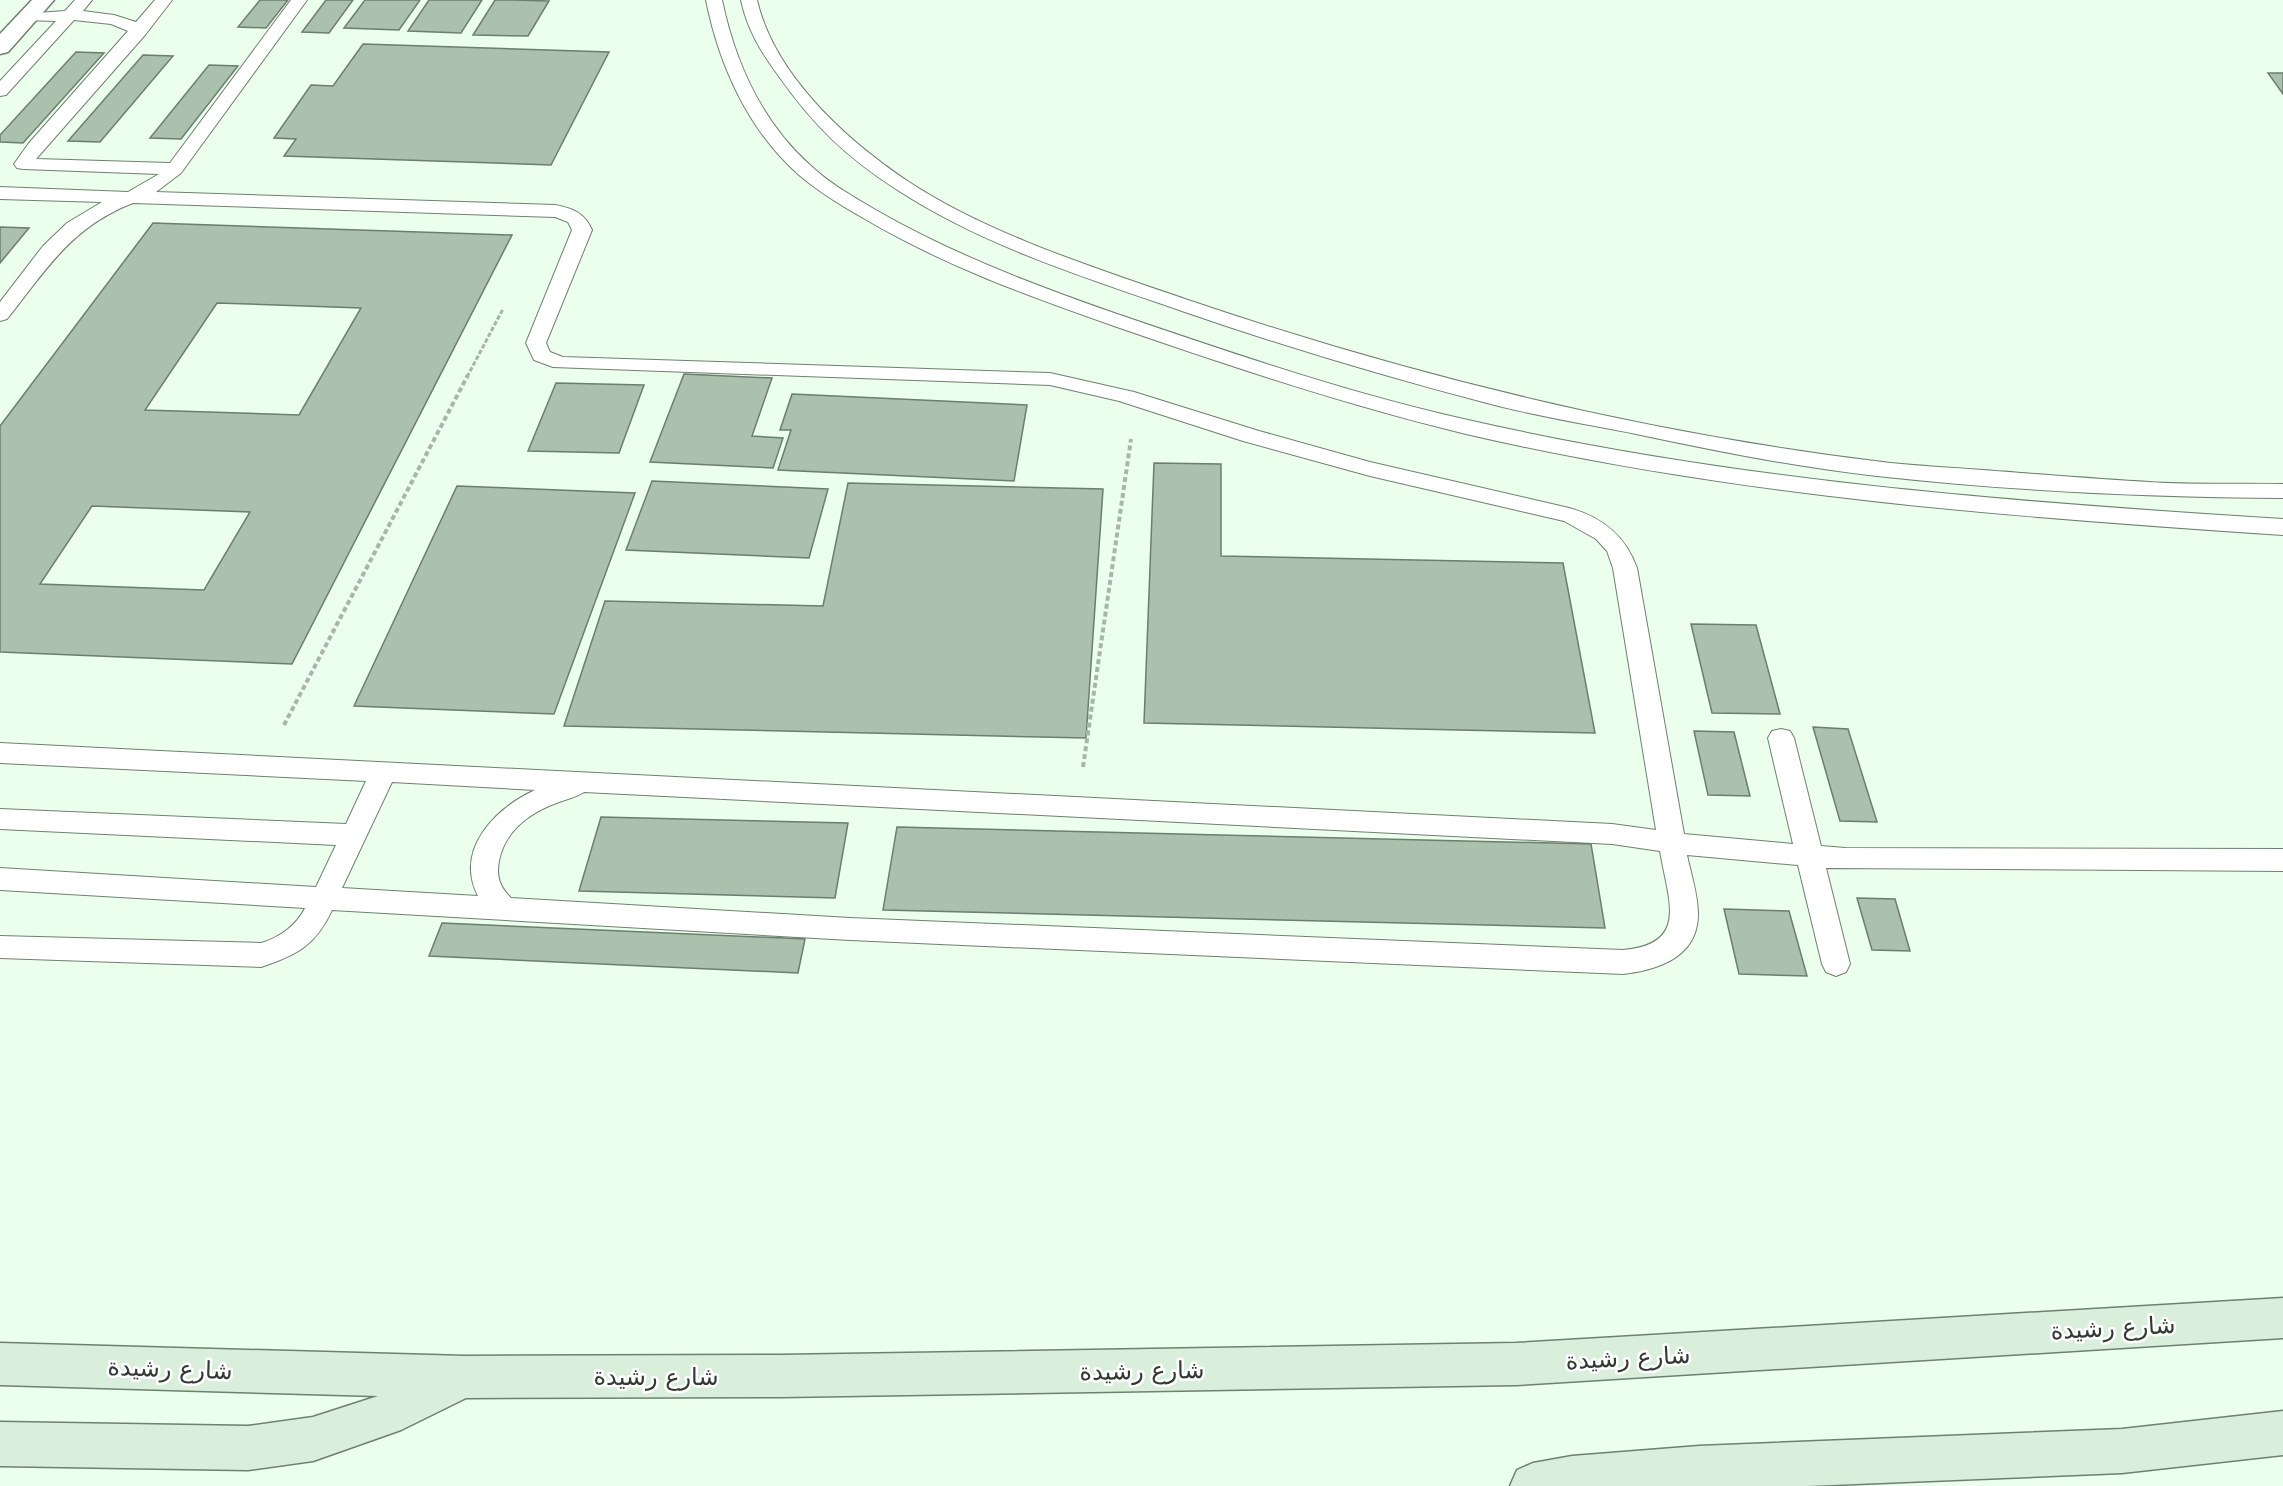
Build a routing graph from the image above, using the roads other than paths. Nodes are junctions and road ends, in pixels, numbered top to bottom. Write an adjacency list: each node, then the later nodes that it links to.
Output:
1 (44, 0): 8 (street)
2 (84, 0): 7 (lane)
3 (164, 0): 9 (lane)
4 (299, 0): 13 (lane)
5 (714, 0): 19 (lane)
6 (749, 0): 18 (lane)
7 (69, 16): 8 (lane); 9 (lane); 11 (lane)
8 (28, 17): 10 (street)
9 (139, 31): 12 (lane)
10 (0, 47)
11 (0, 91)
12 (23, 164): 13 (lane); 14 (lane)
13 (175, 169): 16 (lane)
14 (0, 187)
15 (0, 193): 16 (lane)
16 (133, 198): 17 (lane); 26 (lane)
17 (0, 315)
18 (2283, 491)
19 (2283, 527)
20 (1781, 738): 27 (lane)
21 (0, 753): 22 (lane)
22 (384, 771): 23 (lane); 25 (lane)
23 (597, 782): 26 (lane); 31 (lane)
24 (0, 819): 25 (lane)
25 (354, 835): 30 (lane)
26 (1673, 843): 27 (lane); 31 (lane)
27 (1810, 856): 28 (lane); 33 (lane)
28 (2283, 860)
29 (0, 879): 30 (lane)
30 (324, 898): 31 (lane); 32 (lane)
31 (506, 910)
32 (0, 947)
33 (1836, 964)
34 (2277, 1317): 36 (street, شارع رشيدة)
35 (0, 1364): 36 (street, شارع رشيدة)
36 (465, 1377): 38 (street)
37 (2283, 1433): 39 (street)
38 (0, 1444)
39 (1533, 1486)

